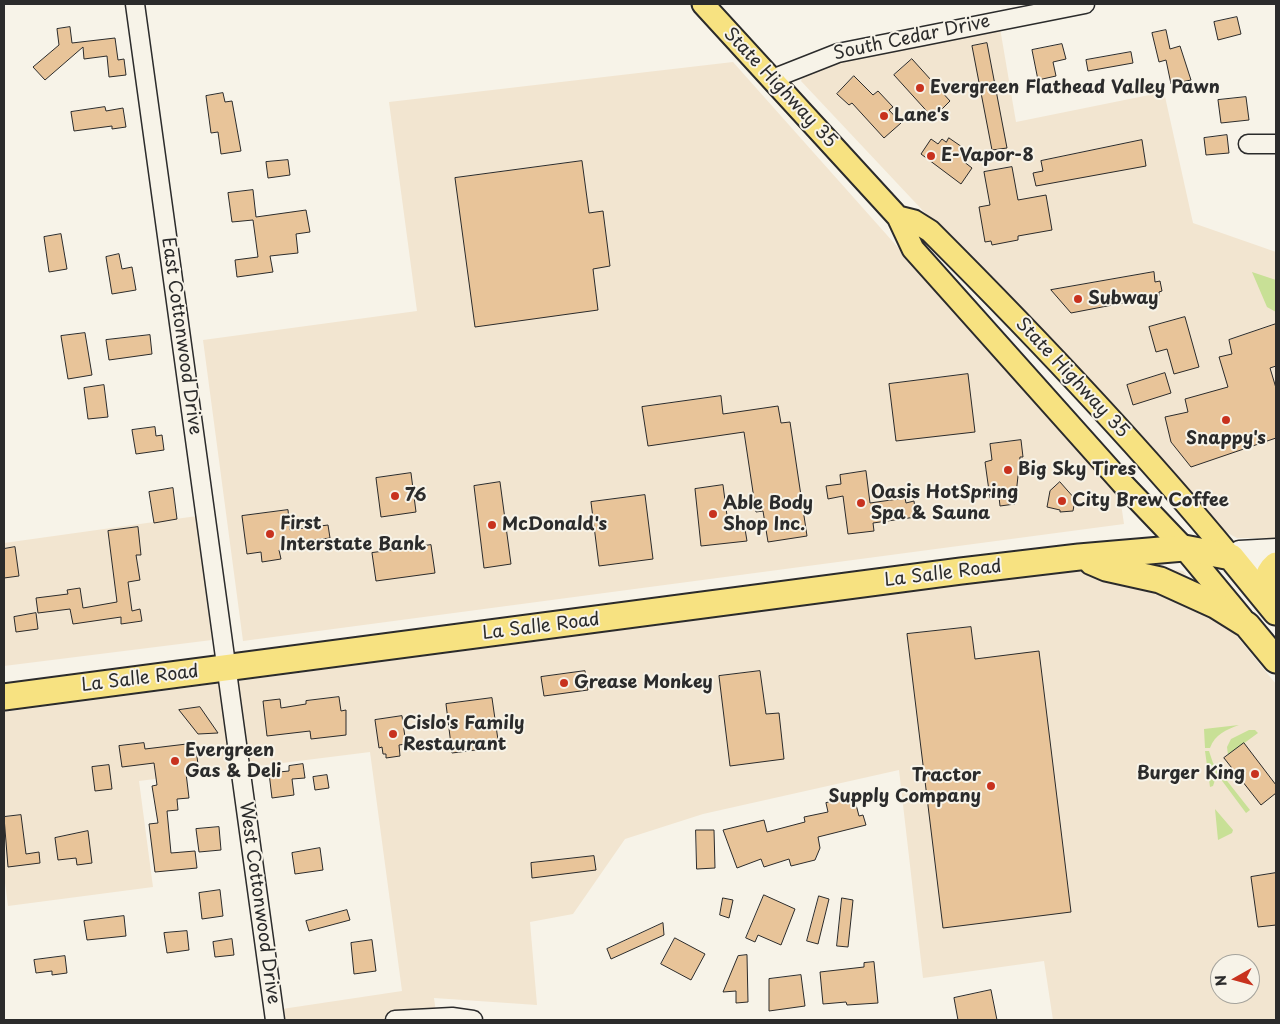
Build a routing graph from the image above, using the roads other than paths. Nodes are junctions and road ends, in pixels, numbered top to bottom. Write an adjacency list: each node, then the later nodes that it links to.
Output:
1 (135, 4): 16 (street, East Cottonwood Drive)
2 (703, 4): 4 (main road, State Highway 35)
3 (1085, 4): 4 (street, South Cedar Drive)
4 (772, 79): 7 (main road, State Highway 35)
5 (1248, 144): 6 (street)
6 (1276, 144)
7 (898, 217): 8 (main road, State Highway 35); 11 (main road, State Highway 35)
8 (1184, 548): 10 (highway, La Salle Road); 11 (highway, La Salle Road); 14 (main road, State Highway 35)
9 (1276, 548): 11 (street)
10 (1079, 557): 14 (highway); 16 (highway, La Salle Road)
11 (1232, 557): 12 (street); 13 (highway)
12 (1276, 564): 13 (highway)
13 (1272, 608)
14 (1258, 638): 15 (highway)
15 (1276, 660)
16 (228, 668): 17 (highway, La Salle Road); 18 (street, West Cottonwood Drive)
17 (4, 697)
18 (275, 1020)
19 (395, 1020): 20 (street)
20 (473, 1020)

